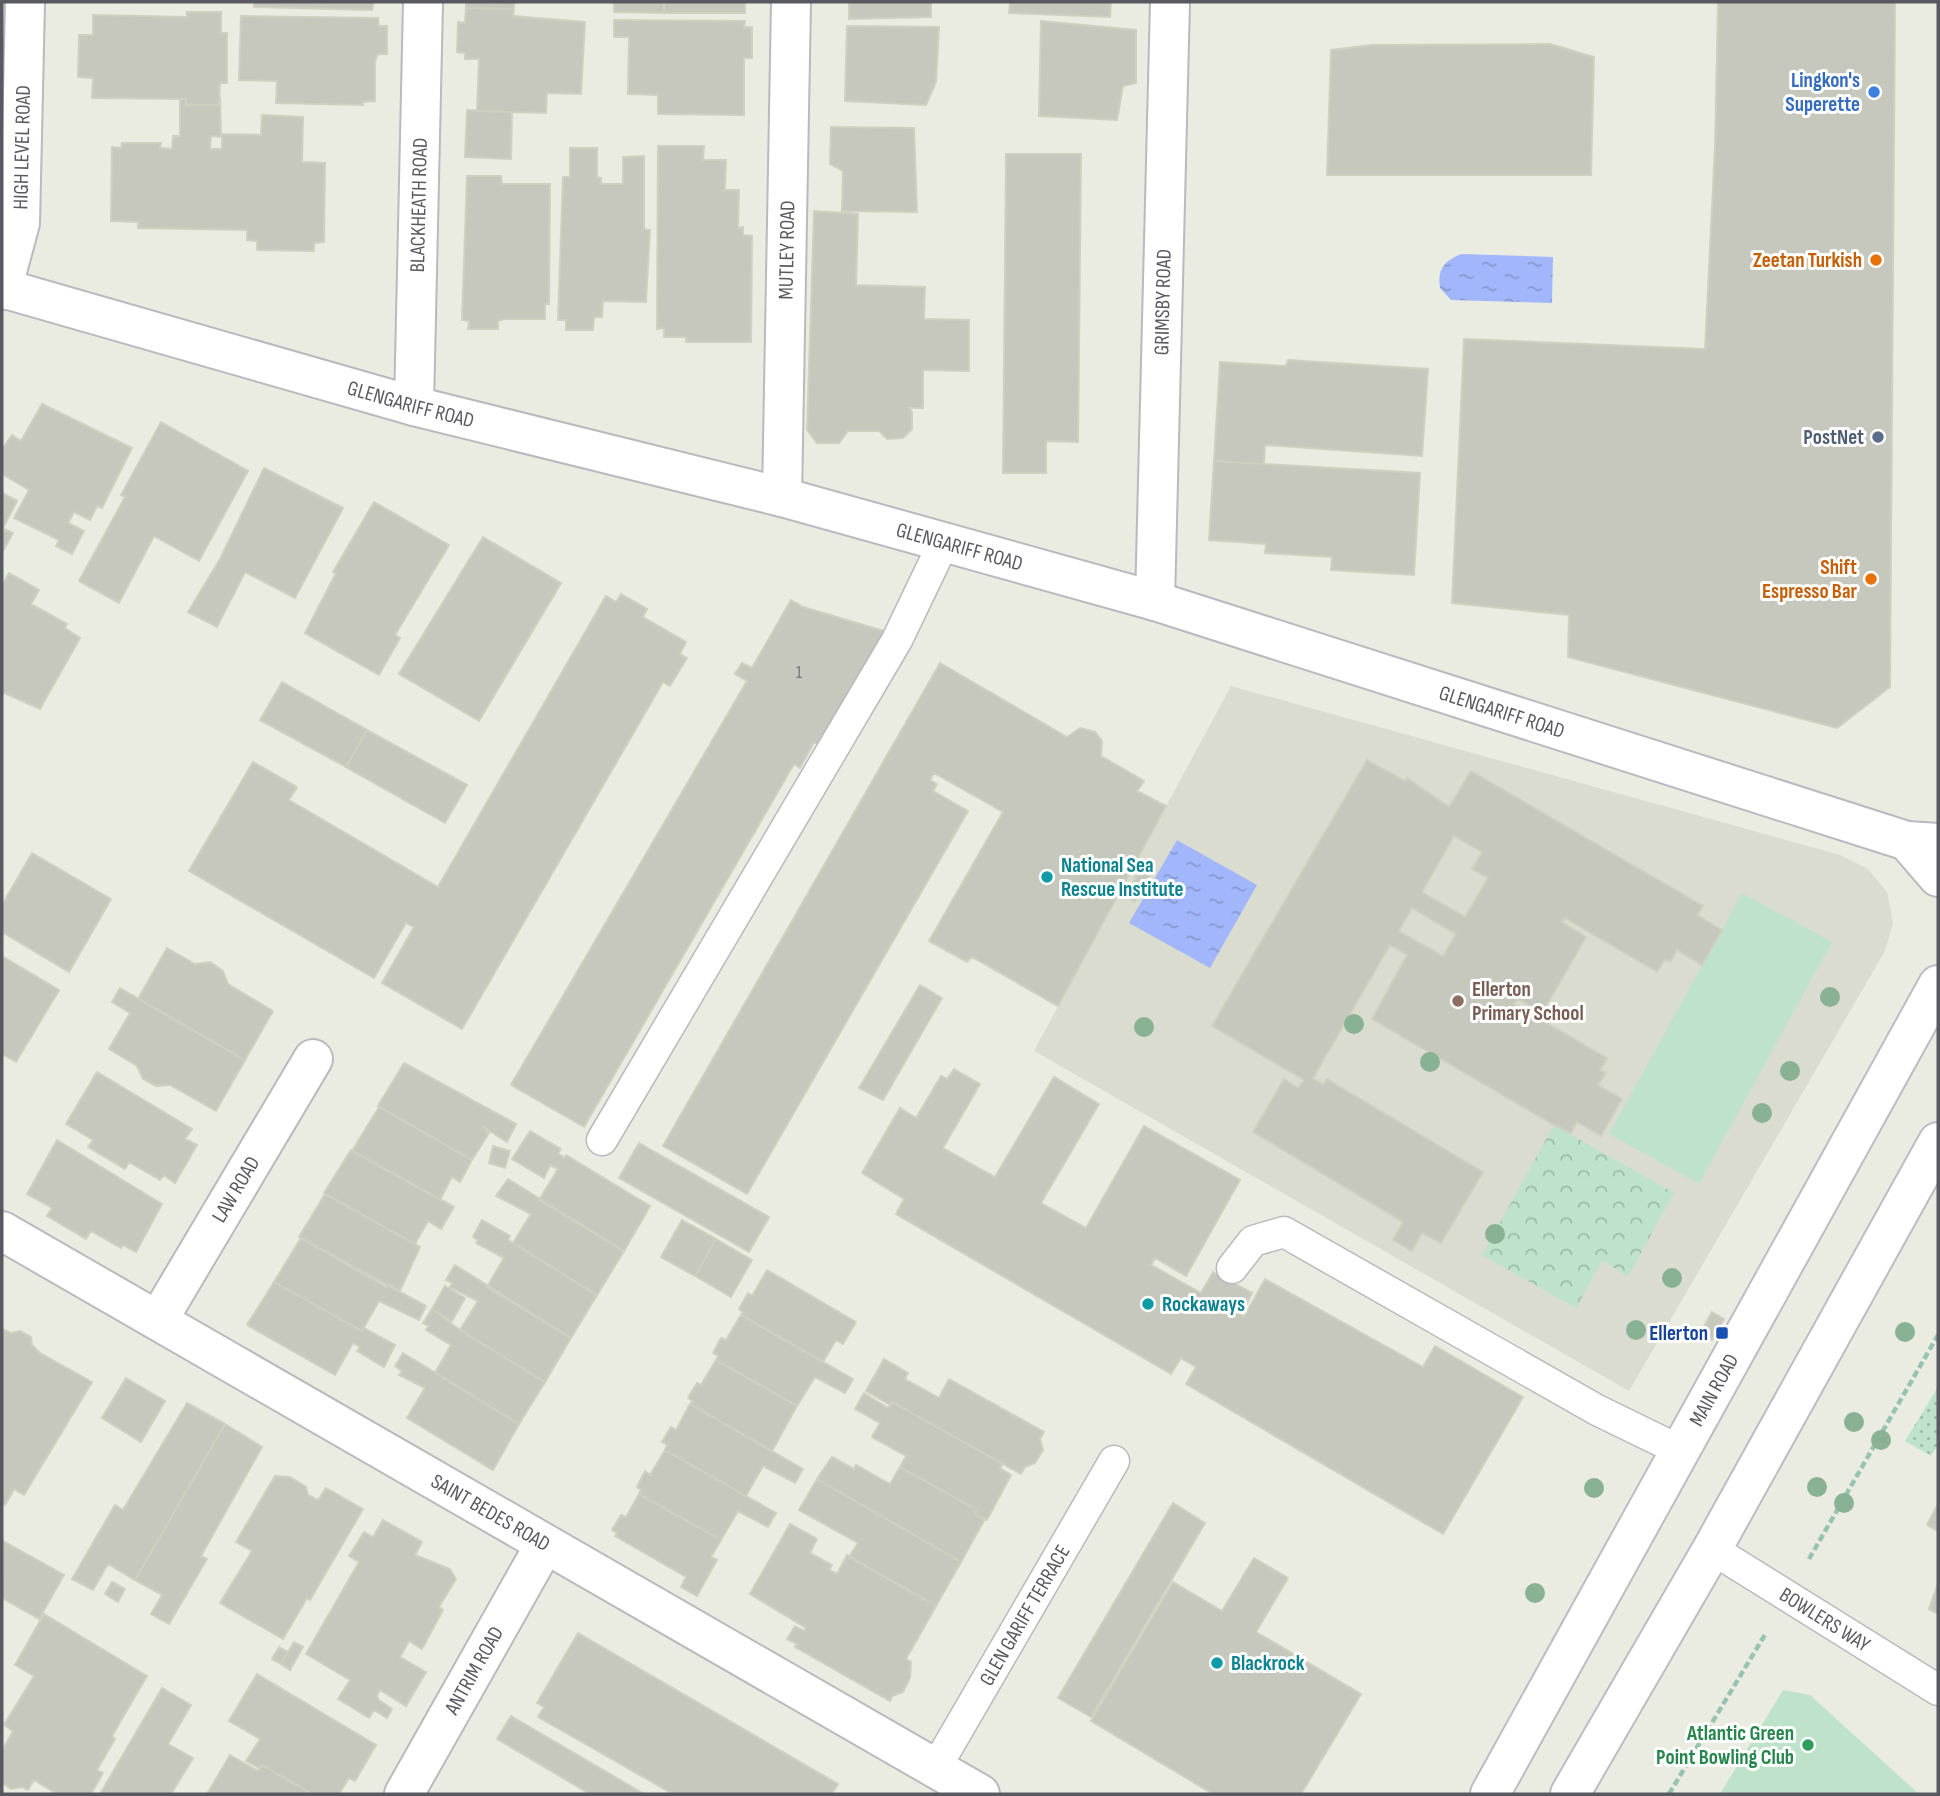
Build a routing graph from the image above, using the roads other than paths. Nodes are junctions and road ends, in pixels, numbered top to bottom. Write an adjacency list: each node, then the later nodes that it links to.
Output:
1 (25, 2): 5 (street, HIGH LEVEL ROAD)
2 (423, 2): 6 (street, BLACKHEATH ROAD)
3 (792, 2): 7 (street, MUTLEY ROAD)
4 (1170, 2): 9 (street, GRIMSBY ROAD)
5 (2, 289): 6 (street, GLENGARIFF ROAD)
6 (414, 406): 7 (street, GLENGARIFF ROAD)
7 (782, 498): 8 (street, GLENGARIFF ROAD)
8 (944, 542): 9 (street, GLENGARIFF ROAD); 14 (lane)
9 (1155, 601): 10 (street, GLENGARIFF ROAD)
10 (1923, 842): 11 (street, GLENGARIFF ROAD)
11 (1938, 877)
12 (1938, 985): 19 (street, MAIN ROAD)
13 (313, 1059): 18 (street, LAW ROAD)
14 (602, 1140)
15 (1938, 1142): 22 (street)
16 (2, 1231): 18 (street, SAINT BEDES ROAD)
17 (1232, 1268): 19 (lane)
18 (158, 1321): 21 (street, SAINT BEDES ROAD)
19 (1681, 1451): 27 (street, MAIN ROAD)
20 (1114, 1461): 24 (lane, GLEN GARIFF TERRACE)
21 (544, 1546): 24 (street, SAINT BEDES ROAD); 25 (street, ANTRIM ROAD)
22 (1712, 1549): 23 (lane, BOWLERS WAY); 28 (street)
23 (1938, 1689)
24 (927, 1782): 26 (street, SAINT BEDES ROAD)
25 (404, 1794)
26 (980, 1794)
27 (1489, 1794)
28 (1570, 1794)

